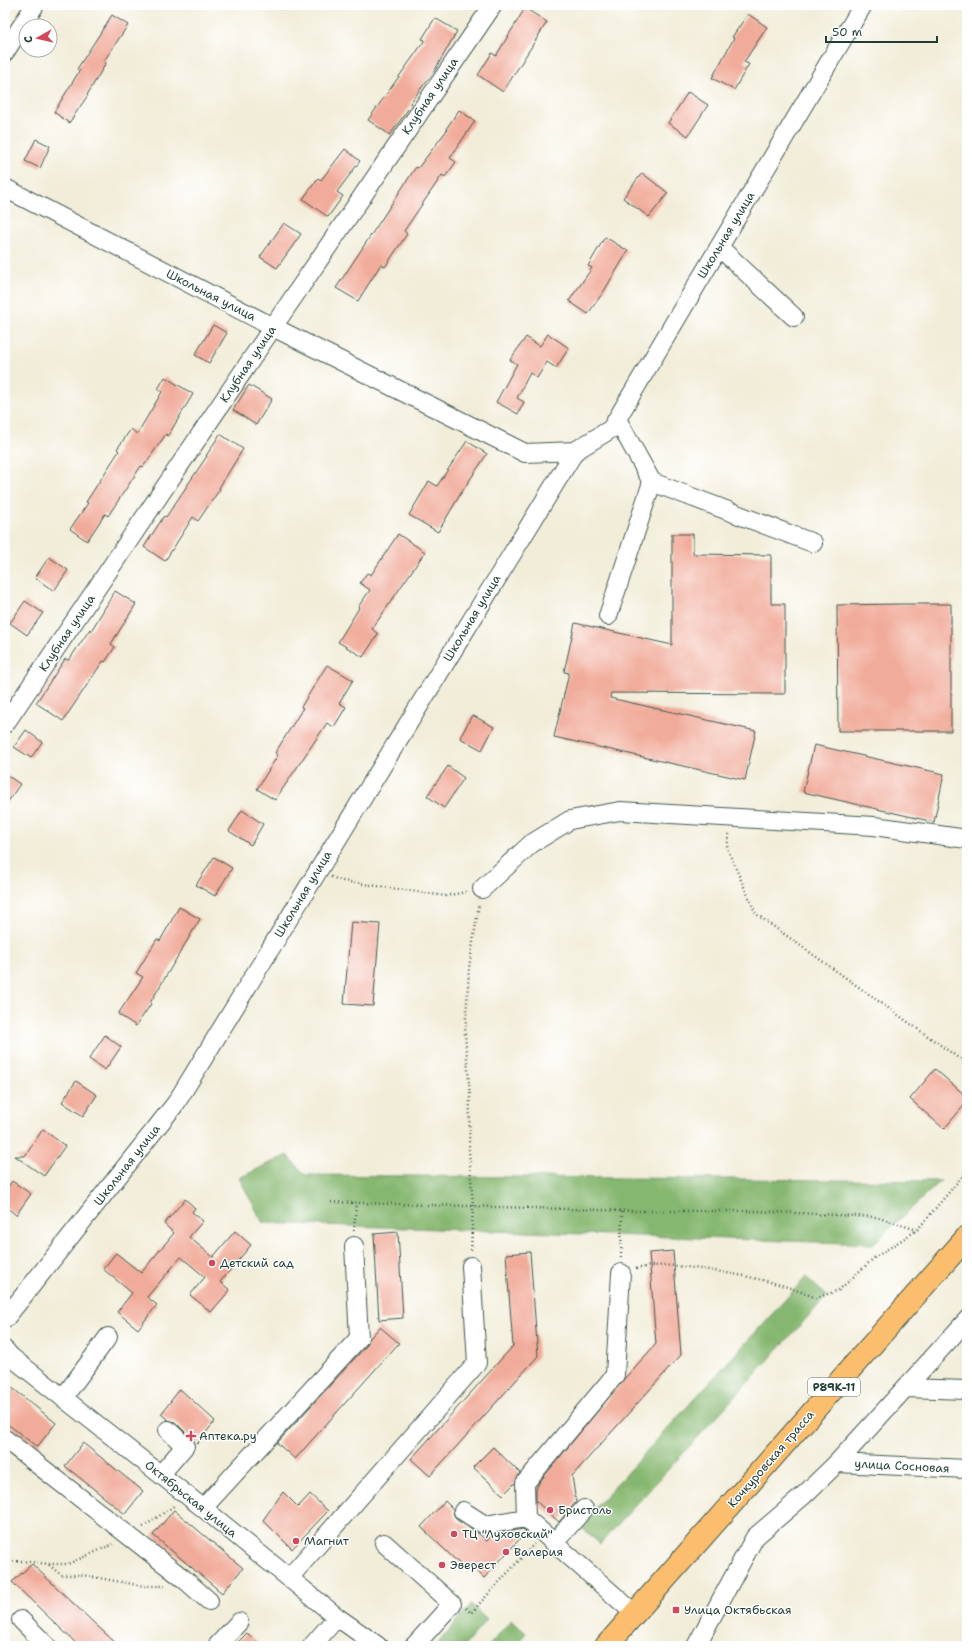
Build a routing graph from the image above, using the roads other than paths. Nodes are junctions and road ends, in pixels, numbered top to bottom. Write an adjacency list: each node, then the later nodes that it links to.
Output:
1 (35, 5): 4 (street)
2 (493, 5): 8 (street, Клубная улица)
3 (864, 5): 6 (street, Школьная улица)
4 (5, 52)
5 (5, 188): 8 (street, Школьная улица)
6 (719, 247): 7 (street); 9 (street, Школьная улица)
7 (794, 317)
8 (273, 327): 10 (street, Школьная улица); 14 (street, Клубная улица)
9 (617, 419): 10 (street, Школьная улица); 11 (street)
10 (575, 451): 21 (street, Школьная улица)
11 (652, 482): 12 (street); 13 (street)
12 (814, 543)
13 (608, 616)
14 (5, 724)
15 (967, 839): 16 (street)
16 (482, 889)
17 (967, 1237): 41 (main road, Кочкуровская трасса / Р89К-11)
18 (354, 1246): 33 (street)
19 (470, 1266): 39 (street)
20 (621, 1273): 36 (street)
21 (5, 1319)
22 (967, 1320): 25 (street)
23 (108, 1337): 27 (street)
24 (5, 1350): 27 (street, Октябрьская улица)
25 (906, 1388): 26 (street); 30 (street)
26 (967, 1390)
27 (63, 1398): 32 (street, Октябрьская улица)
28 (168, 1430): 32 (street)
29 (5, 1439): 40 (street)
30 (837, 1463): 31 (street, улица Сосновая); 51 (street)
31 (967, 1469)
32 (161, 1474): 33 (street, Октябрьская улица)
33 (198, 1504): 39 (street, Октябрьская улица)
34 (584, 1509): 37 (street)
35 (463, 1511): 36 (street)
36 (526, 1518): 37 (street)
37 (549, 1538): 41 (street)
38 (384, 1543): 49 (street)
39 (289, 1578): 42 (street, Октябрьская улица)
40 (209, 1601)
41 (634, 1613): 50 (main road, Кочкуровская трасса / Р89К-11)
42 (337, 1617): 47 (street); 48 (street, Октябрьская улица)
43 (20, 1620): 45 (street)
44 (239, 1622): 46 (street)
45 (47, 1646)
46 (217, 1646)
47 (312, 1646)
48 (378, 1646)
49 (414, 1646)
50 (606, 1646)
51 (696, 1646)

